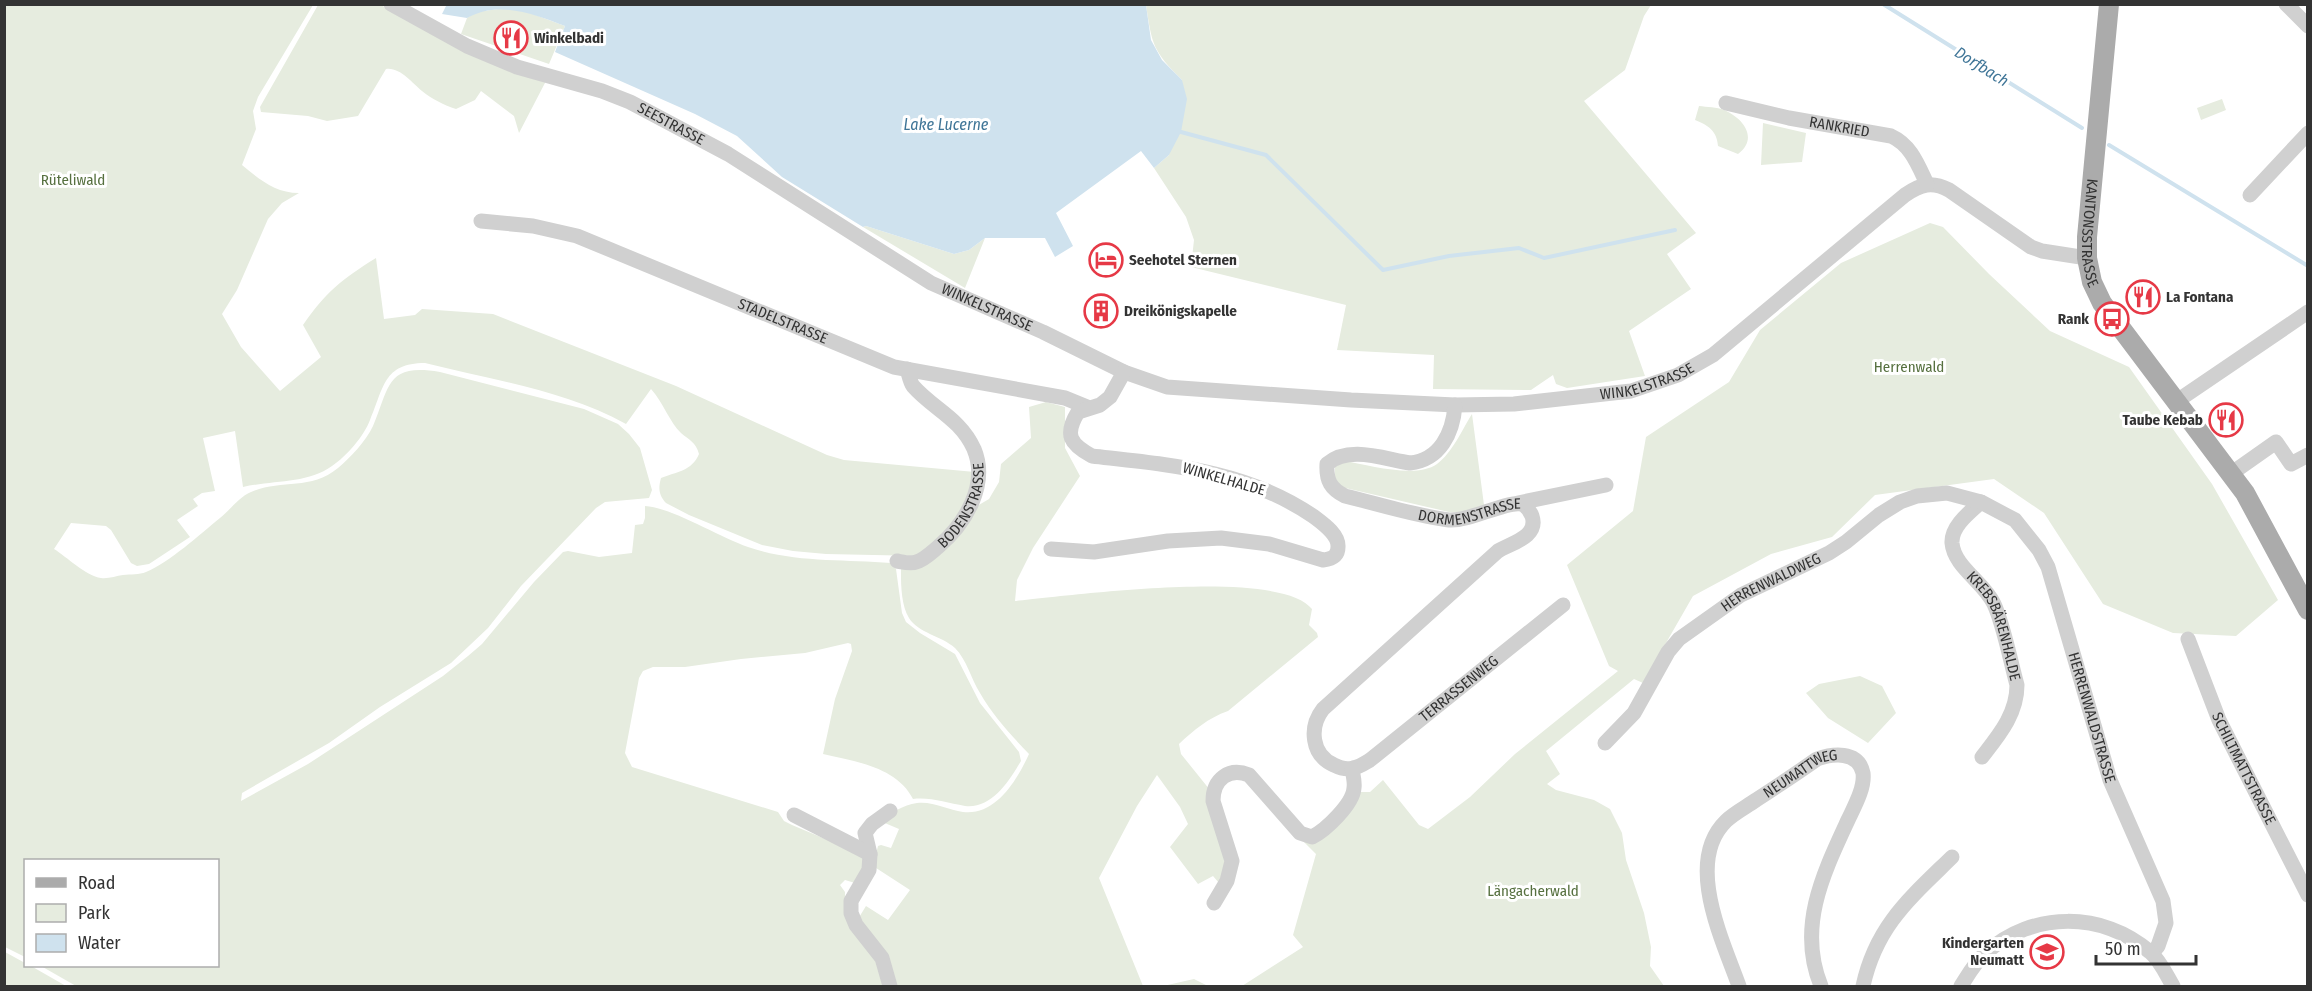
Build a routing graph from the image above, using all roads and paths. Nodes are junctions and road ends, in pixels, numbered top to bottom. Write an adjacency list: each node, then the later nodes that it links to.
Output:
1 (391, 4): 11 (street, SEESTRASSE)
2 (2109, 4): 10 (main road, KANTONSSTRASSE)
3 (2286, 4): 4 (street)
4 (2307, 26)
5 (1726, 103): 7 (street, RANKRIED)
6 (2307, 133): 8 (street)
7 (1927, 184): 10 (street); 16 (street, WINKELSTRASSE)
8 (2250, 195)
9 (481, 221): 13 (street, STADELSTRASSE)
10 (2087, 258): 15 (main road, KANTONSSTRASSE)
11 (931, 283): 14 (street, WINKELSTRASSE)
12 (2304, 320): 15 (street)
13 (907, 369): 17 (street, STADELSTRASSE); 24 (street, BODENSTRASSE)
14 (1124, 372): 16 (street, WINKELSTRASSE); 17 (street, WINKELHALDE)
15 (2177, 401): 19 (main road, KANTONSSTRASSE)
16 (1455, 405): 22 (street, DORMENSTRASSE)
17 (1087, 407): 23 (street, WINKELHALDE)
18 (2307, 455): 19 (street)
19 (2232, 473): 26 (main road, KANTONSSTRASSE)
20 (1606, 484): 22 (street)
21 (1981, 502): 28 (street, HERRENWALDWEG); 29 (street, KREBSBÄRENHALDE); 37 (street, HERRENWALDSTRASSE)
22 (1518, 503): 30 (street, DORMENSTRASSE)
23 (1051, 549)
24 (897, 561)
25 (1563, 605): 30 (street, TERRASSENWEG)
26 (2307, 610)
27 (2188, 639): 35 (street, SCHILTMATTSTRASSE)
28 (1605, 742)
29 (1982, 757)
30 (1352, 769): 36 (street)
31 (890, 811): 33 (street)
32 (794, 815): 33 (street)
33 (870, 854): 38 (street)
34 (1952, 858): 41 (street)
35 (2307, 895)
36 (1214, 903)
37 (2152, 953): 42 (street); 43 (street)
38 (890, 987)
39 (1739, 987): 40 (street, NEUMATTWEG)
40 (1821, 987)
41 (1863, 987)
42 (1961, 987)
43 (2173, 987)

